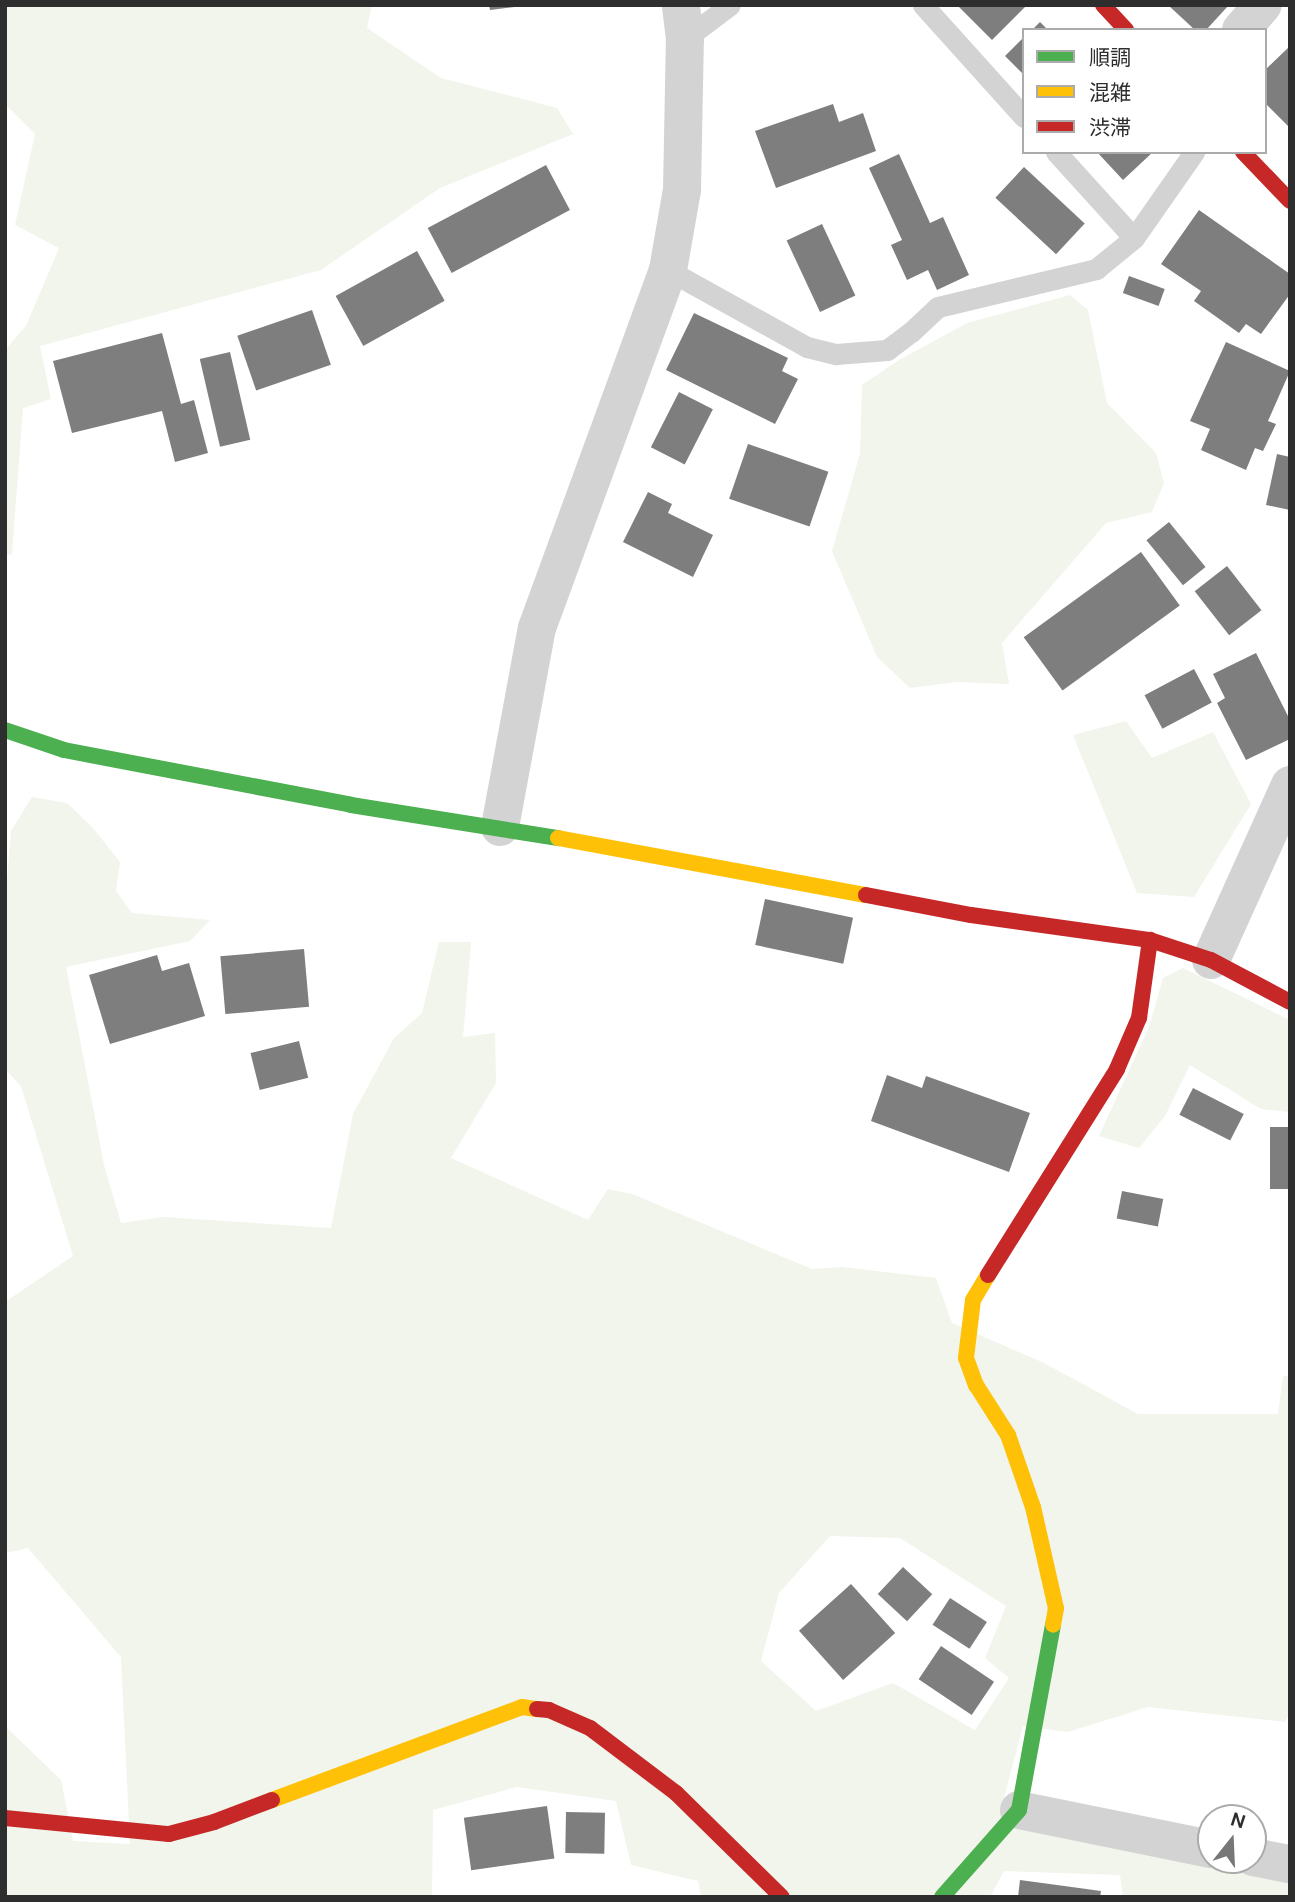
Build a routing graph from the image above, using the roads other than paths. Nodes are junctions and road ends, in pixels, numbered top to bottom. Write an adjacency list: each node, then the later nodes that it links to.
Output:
1 (730, 5): 5 (lane)
2 (923, 5): 8 (lane)
3 (1103, 5): 6 (street)
4 (1263, 5): 7 (street)
5 (683, 22): 14 (street)
6 (1124, 28)
7 (1243, 28)
8 (1022, 115)
9 (1058, 154): 13 (lane)
10 (1193, 154): 13 (lane)
11 (1245, 154): 12 (street)
12 (1290, 201)
13 (1134, 238): 14 (lane)
14 (668, 270): 17 (street)
15 (8, 740): 17 (street)
16 (1290, 785): 19 (street)
17 (500, 827): 18 (street)
18 (1150, 940): 19 (street); 21 (street)
19 (1211, 960): 20 (street)
20 (1290, 1002)
21 (1019, 1810): 23 (street); 27 (street)
22 (5, 1818): 26 (street)
23 (1197, 1846)
24 (1267, 1860): 25 (street)
25 (1290, 1864)
26 (782, 1897)
27 (942, 1897)

